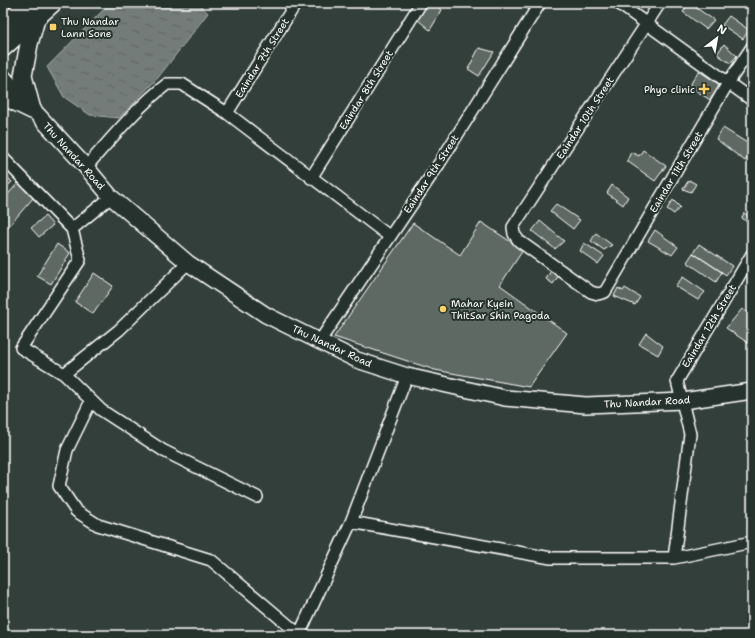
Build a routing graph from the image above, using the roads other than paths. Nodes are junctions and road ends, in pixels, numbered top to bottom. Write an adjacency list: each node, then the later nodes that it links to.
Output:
1 (28, 3): 8 (main road); 11 (main road)
2 (54, 3): 9 (main road)
3 (296, 3): 19 (street, Eaindar 7th Street)
4 (421, 3): 22 (street, Eaindar 8th Street)
5 (540, 3): 25 (street, Eaindar 9th Street)
6 (618, 3): 10 (street)
7 (660, 3): 10 (street, Eaindar 10th Street)
8 (3, 16)
9 (36, 19): 13 (main road); 18 (main road)
10 (647, 24): 15 (street); 28 (street, Eaindar 10th Street)
11 (3, 26)
12 (752, 47): 15 (street, Eaindar 11th Street)
13 (3, 48)
14 (3, 77): 18 (main road, Thu Nandar Road)
15 (728, 83): 17 (street); 28 (street, Eaindar 11th Street)
16 (3, 96): 18 (main road)
17 (752, 100)
18 (32, 110): 21 (main road, Thu Nandar Road)
19 (227, 113): 21 (street); 22 (street)
20 (3, 158): 24 (street)
21 (86, 167): 23 (main road, Thu Nandar Road)
22 (311, 178): 25 (street)
23 (111, 198): 24 (street); 27 (main road, Thu Nandar Road)
24 (72, 229): 30 (street)
25 (389, 236): 29 (street, Eaindar 9th Street)
26 (752, 254): 34 (street, Eaindar 12th Street)
27 (188, 264): 29 (main road, Thu Nandar Road); 30 (street)
28 (598, 294)
29 (319, 342): 31 (main road, Thu Nandar Road)
30 (64, 374): 33 (street)
31 (407, 376): 34 (main road, Thu Nandar Road); 36 (street)
32 (752, 391): 34 (main road, Thu Nandar Road)
33 (91, 401): 35 (street); 39 (street)
34 (683, 401): 38 (street, Eaindar 12th Street)
35 (257, 497)
36 (352, 522): 38 (street); 39 (street)
37 (752, 542): 38 (street)
38 (674, 558)
39 (299, 635)

